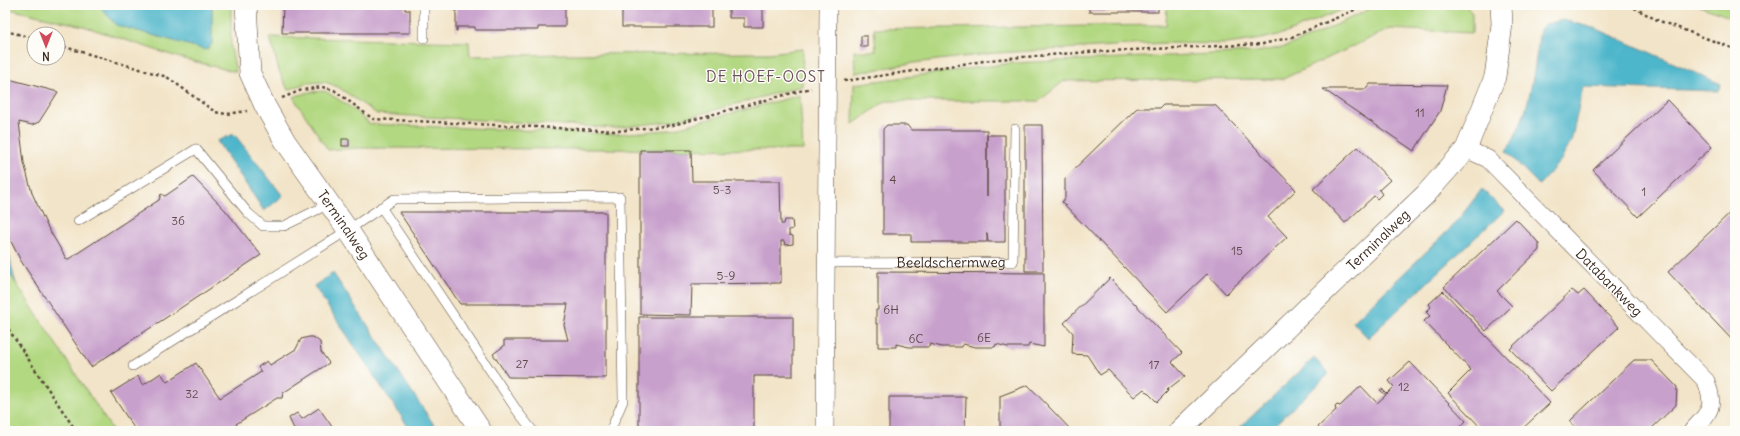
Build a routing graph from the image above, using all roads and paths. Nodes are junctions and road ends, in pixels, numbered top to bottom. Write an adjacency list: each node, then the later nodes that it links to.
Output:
1 (246, 5): 11 (street, Terminalweg)
2 (424, 5): 8 (lane)
3 (828, 5): 18 (street)
4 (1501, 5): 13 (street, Terminalweg)
5 (1629, 5): 10 (path)
6 (5, 31): 7 (path)
7 (26, 36)
8 (424, 38)
9 (66, 47): 11 (path)
10 (1735, 49)
11 (265, 106): 14 (street, Terminalweg)
12 (1015, 128): 18 (lane, Beeldschermweg)
13 (1466, 149): 26 (street, Terminalweg); 27 (street, Databankweg)
14 (329, 204): 16 (lane); 17 (street, Terminalweg)
15 (381, 208): 17 (lane); 23 (lane); 24 (lane)
16 (78, 221)
17 (348, 230): 20 (lane); 22 (street, Terminalweg)
18 (826, 263): 25 (street)
19 (5, 324): 21 (path)
20 (133, 366)
21 (76, 431)
22 (481, 431)
23 (533, 431)
24 (607, 431)
25 (825, 431)
26 (1179, 431)
27 (1692, 431)

